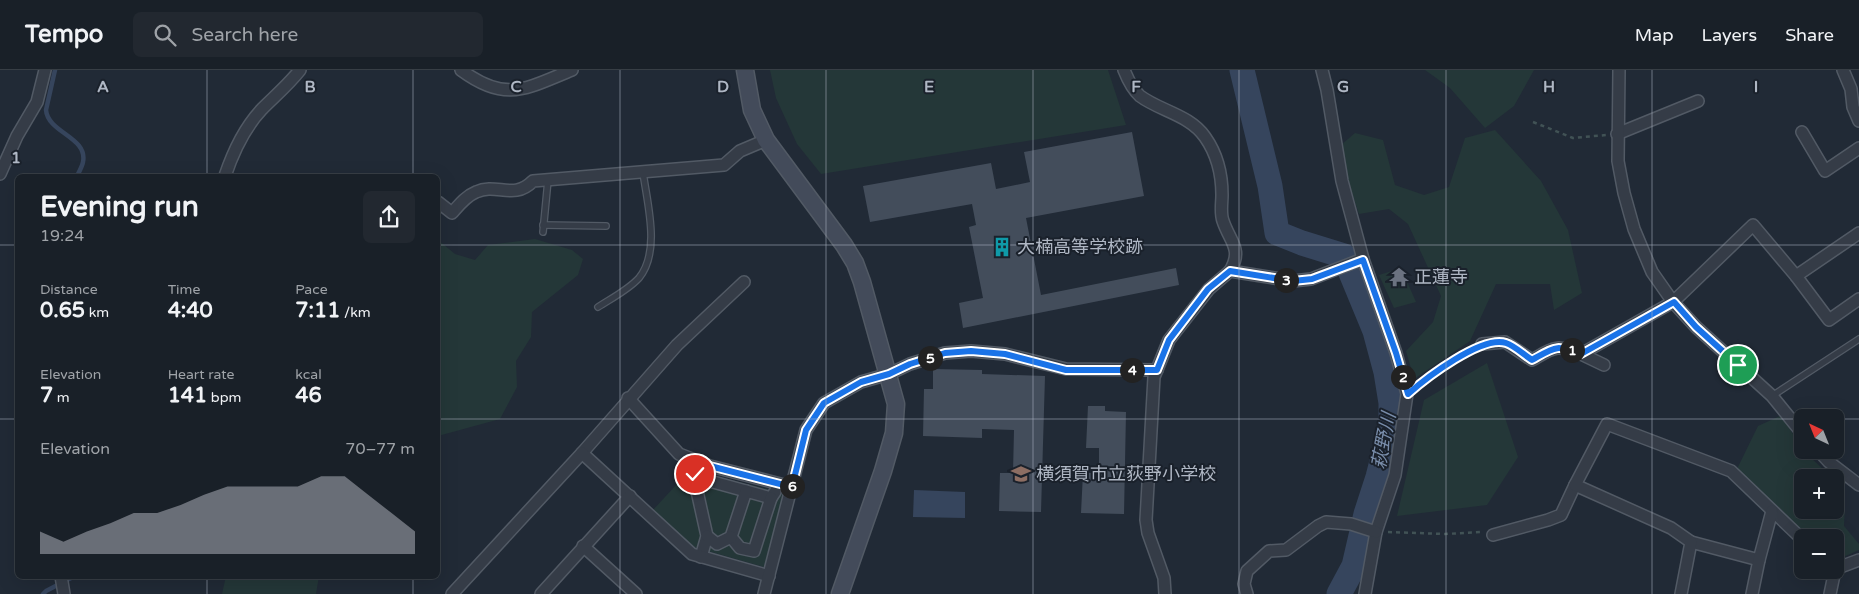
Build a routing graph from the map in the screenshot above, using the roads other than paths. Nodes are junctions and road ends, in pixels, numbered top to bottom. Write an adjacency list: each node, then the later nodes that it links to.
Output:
1 (45, 70): 17 (street)
2 (300, 70): 18 (street)
3 (461, 70): 4 (street)
4 (572, 70)
5 (745, 70): 14 (street)
6 (1124, 70): 26 (street)
7 (1322, 70): 25 (street)
8 (1619, 70): 13 (street)
9 (1843, 70): 11 (street)
10 (1698, 101): 13 (street)
11 (1859, 121)
12 (1802, 132): 15 (street)
13 (1617, 134): 30 (street)
14 (766, 140): 16 (street); 37 (street)
15 (1859, 148)
16 (643, 172): 19 (street); 31 (lane)
17 (0, 174)
18 (226, 174)
19 (548, 180): 20 (street); 21 (lane)
20 (440, 204)
21 (543, 225): 22 (lane); 23 (lane)
22 (606, 226)
23 (543, 232)
24 (1859, 233): 27 (street)
25 (1363, 260): 26 (street); 52 (street)
26 (1230, 271): 36 (street)
27 (1796, 276): 29 (street); 30 (street)
28 (744, 282): 39 (street)
29 (1859, 299)
30 (1674, 302): 34 (street); 38 (street)
31 (598, 307)
32 (1859, 339): 38 (lane)
33 (1482, 344): 34 (street)
34 (1581, 354): 35 (street)
35 (1604, 365)
36 (1157, 370): 37 (street); 72 (street)
37 (889, 374): 45 (street); 71 (street)
38 (1772, 396): 40 (street)
39 (628, 398): 41 (street); 43 (street)
40 (1794, 423)
41 (582, 453): 49 (street); 67 (street)
42 (1826, 459): 47 (street)
43 (700, 462): 44 (street); 45 (street)
44 (695, 477): 48 (street); 55 (street)
45 (787, 485): 50 (street); 63 (street)
46 (1575, 485): 51 (street); 54 (street); 57 (street)
47 (1859, 485)
48 (746, 491): 50 (street); 56 (street)
49 (630, 496): 58 (street); 59 (street)
50 (771, 498): 56 (street)
51 (1772, 511): 53 (street); 60 (street)
52 (1372, 530): 73 (street); 74 (street)
53 (1794, 532)
54 (1493, 535)
55 (707, 536): 56 (street); 59 (street)
56 (731, 536)
57 (1691, 542): 60 (street); 75 (street)
58 (583, 546): 68 (street); 69 (street)
59 (701, 557): 63 (street)
60 (1759, 560): 76 (street)
61 (1859, 560): 62 (street)
62 (1844, 566)
63 (769, 576): 70 (street)
64 (60, 579): 66 (street)
65 (1833, 579): 77 (street)
66 (64, 594)
67 (452, 594)
68 (541, 594)
69 (636, 594)
70 (764, 594)
71 (840, 594)
72 (1165, 594)
73 (1248, 594)
74 (1365, 594)
75 (1681, 594)
76 (1752, 594)
77 (1830, 594)

